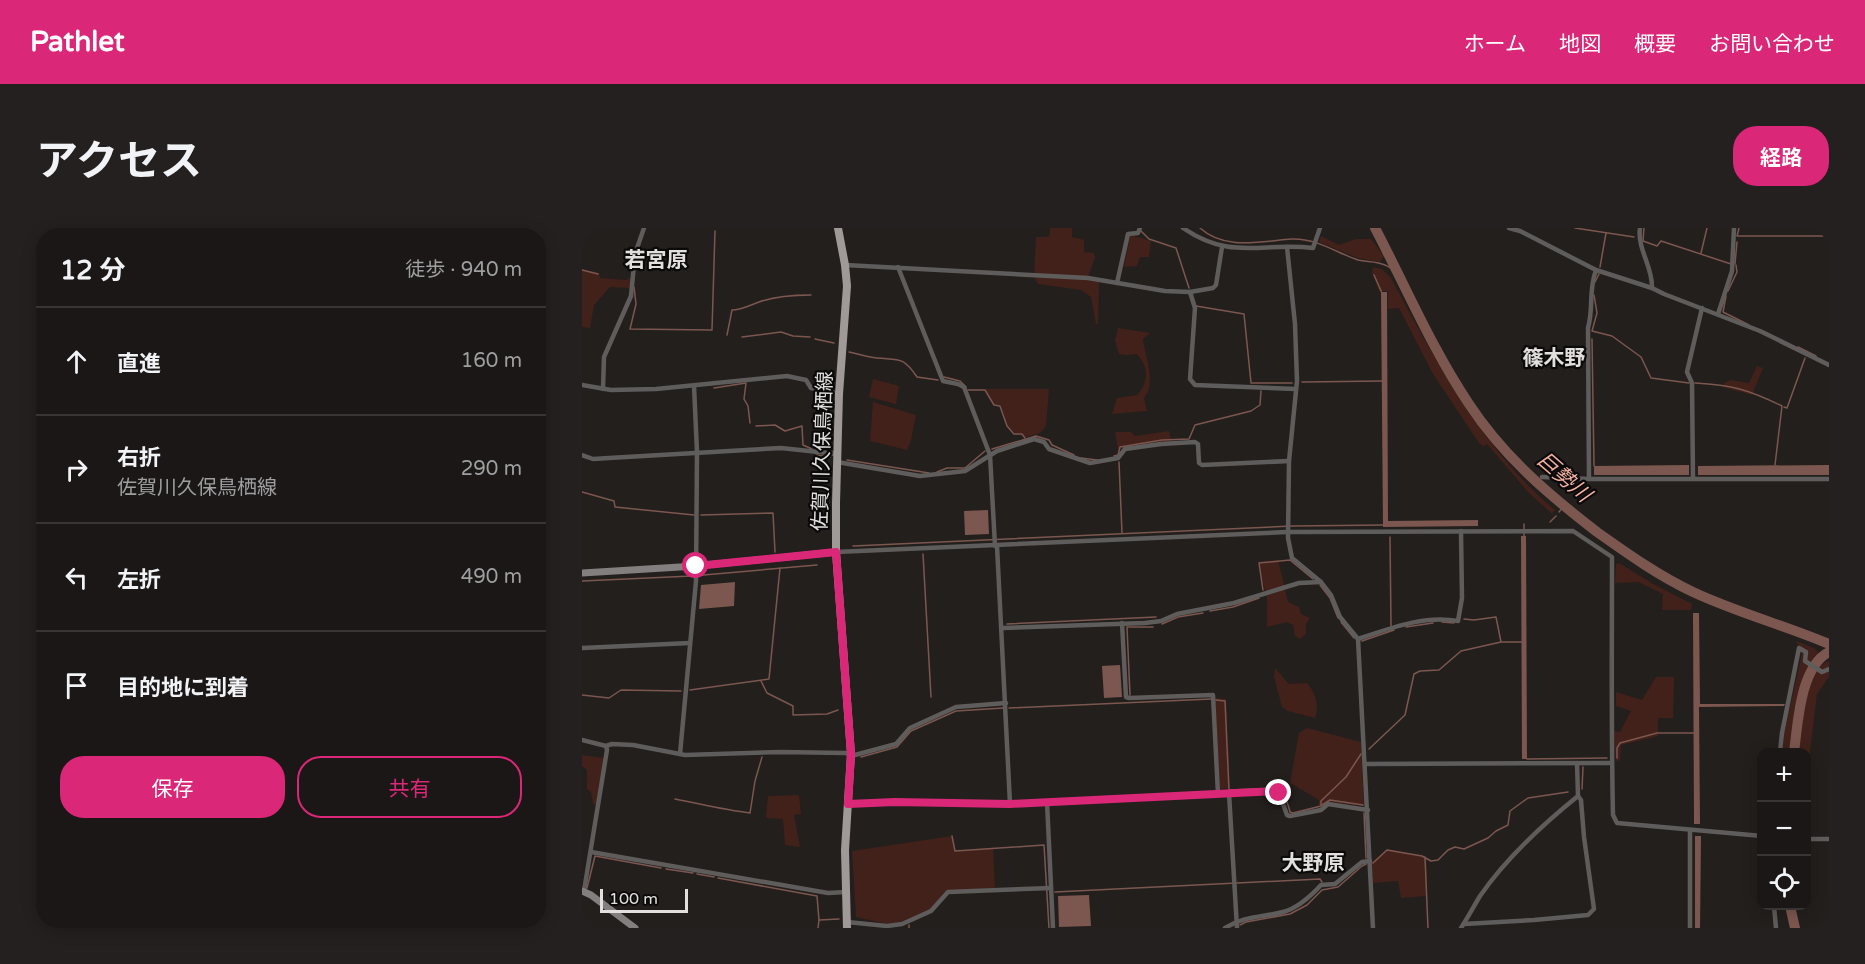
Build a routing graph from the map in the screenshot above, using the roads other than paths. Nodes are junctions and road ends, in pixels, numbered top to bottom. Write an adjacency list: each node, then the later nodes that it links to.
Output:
1 (644, 228): 22 (street)
2 (838, 228): 11 (main road, 佐賀川久保鳥栖線)
3 (1140, 228): 14 (street)
4 (1183, 228): 9 (street)
5 (1320, 228): 10 (street)
6 (1509, 228): 13 (street)
7 (1640, 228): 15 (street)
8 (1734, 228): 18 (street)
9 (1222, 247): 10 (street); 16 (street)
10 (1287, 247): 23 (street)
11 (846, 265): 12 (street); 24 (main road, 佐賀川久保鳥栖線)
12 (898, 267): 14 (street); 26 (street)
13 (1596, 270): 15 (street); 32 (street)
14 (1118, 283): 16 (street)
15 (1652, 288): 17 (street)
16 (1190, 292): 23 (street)
17 (1702, 308): 18 (street); 33 (street)
18 (1718, 314): 19 (street)
19 (1829, 365)
20 (582, 385): 22 (street)
21 (694, 386): 22 (street); 24 (street); 25 (street)
22 (603, 389)
23 (1296, 389): 29 (street)
24 (839, 394): 28 (main road, 佐賀川久保鳥栖線)
25 (697, 452): 27 (street); 28 (street); 38 (street)
26 (990, 454): 28 (street); 29 (street); 36 (street)
27 (582, 455)
28 (837, 458): 37 (main road, 佐賀川久保鳥栖線)
29 (1289, 461): 35 (street)
30 (1542, 477): 32 (street)
31 (1829, 478): 33 (street)
32 (1589, 479): 33 (street)
33 (1693, 479)
34 (1461, 531): 35 (street); 43 (street); 54 (street)
35 (1287, 532): 36 (street); 40 (street)
36 (996, 546): 37 (street); 42 (street)
37 (836, 552): 38 (street); 52 (main road, 佐賀川久保鳥栖線)
38 (696, 569): 39 (street); 44 (street)
39 (582, 573)
40 (1321, 582): 41 (street); 43 (street)
41 (1122, 623): 42 (street); 57 (street)
42 (1002, 628): 47 (street)
43 (1358, 639): 55 (street)
44 (690, 643): 45 (street); 51 (street)
45 (582, 648)
46 (1829, 669): 50 (street)
47 (1006, 703): 52 (street); 61 (street)
48 (582, 740): 49 (street)
49 (606, 746): 51 (street); 67 (street)
50 (1781, 748)
51 (680, 754): 52 (street)
52 (851, 754): 60 (main road, 佐賀川久保鳥栖線)
53 (1577, 763): 54 (street); 55 (street); 58 (street)
54 (1612, 763): 63 (street)
55 (1365, 764): 62 (street)
56 (1229, 793): 57 (street); 62 (street); 73 (street)
57 (1218, 794): 59 (street)
58 (1578, 796): 75 (street); 75 (street)
59 (1047, 802): 61 (street); 69 (street)
60 (848, 804): 61 (street); 71 (main road, 佐賀川久保鳥栖線)
61 (1010, 804)
62 (1368, 810): 68 (street)
63 (1695, 830): 64 (street); 81 (street)
64 (1757, 836)
65 (1811, 839): 66 (street)
66 (1829, 839)
67 (591, 852): 70 (street); 71 (street)
68 (1370, 861): 73 (street); 80 (street)
69 (1048, 888): 74 (street); 77 (street)
70 (583, 891): 76 (street)
71 (846, 892): 74 (main road, 佐賀川久保鳥栖線)
72 (1774, 910): 82 (street)
73 (1236, 922): 78 (street); 79 (street)
74 (847, 925)
75 (1463, 926)
76 (635, 928)
77 (1053, 928)
78 (1225, 928)
79 (1237, 928)
80 (1373, 928)
81 (1690, 928)
82 (1776, 928)

